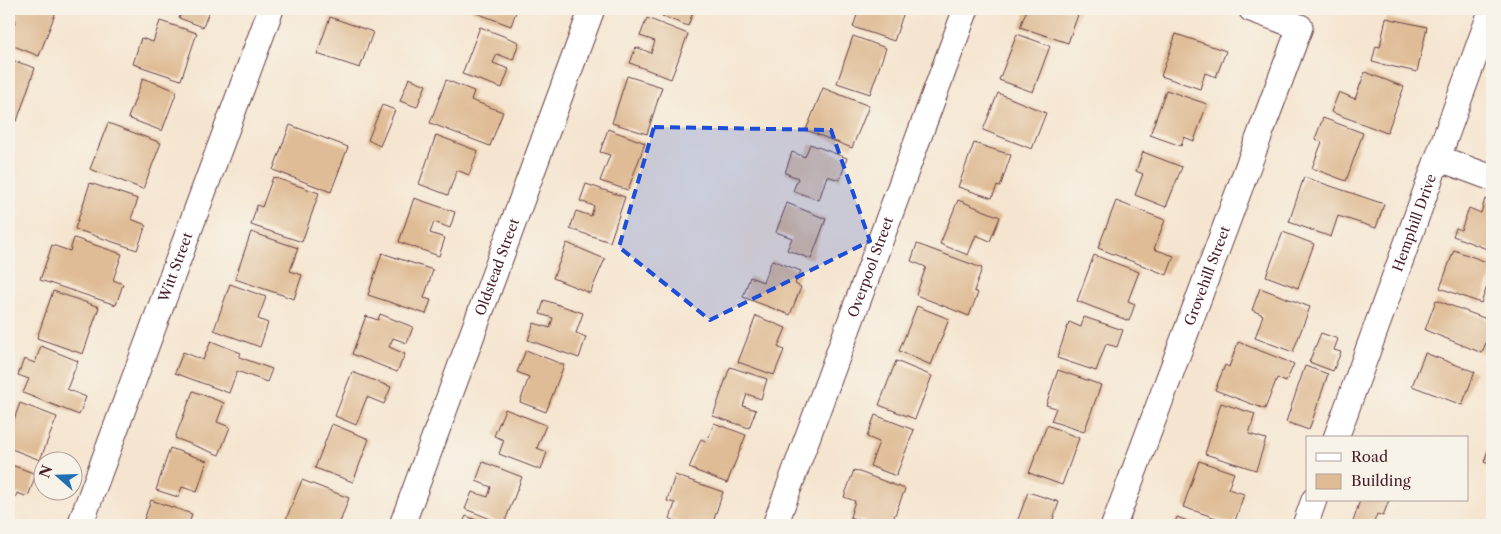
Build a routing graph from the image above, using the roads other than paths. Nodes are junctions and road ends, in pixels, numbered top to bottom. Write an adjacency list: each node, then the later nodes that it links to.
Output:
1 (271, 9): 10 (street, Witt Street)
2 (592, 9): 11 (street, Oldstead Street)
3 (966, 9): 12 (street, Overpool Street)
4 (1251, 9): 13 (street, Grovehill Street)
5 (1492, 9): 6 (street, Hemphill Drive)
6 (1438, 158): 7 (street); 8 (street, Hemphill Drive)
7 (1492, 178)
8 (1337, 436)
9 (1313, 502): 14 (street)
10 (80, 525)
11 (402, 525)
12 (776, 525)
13 (1114, 525)
14 (1305, 525)

